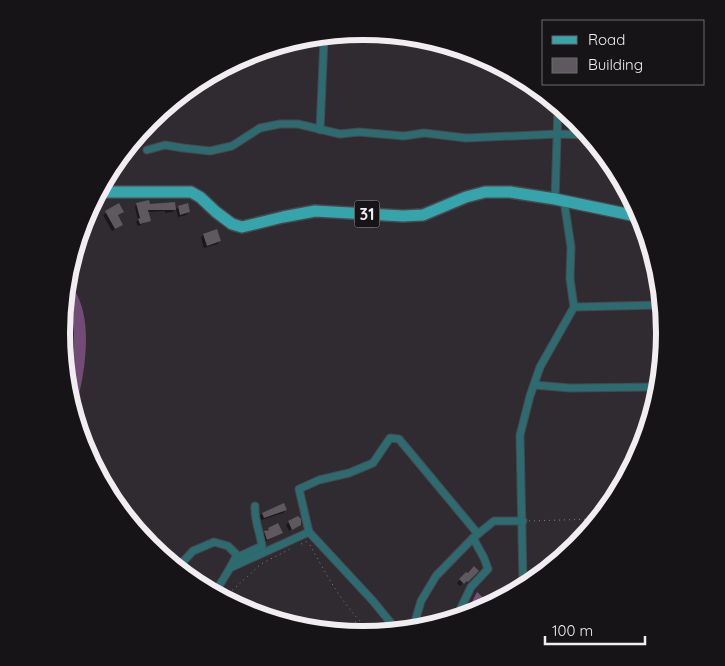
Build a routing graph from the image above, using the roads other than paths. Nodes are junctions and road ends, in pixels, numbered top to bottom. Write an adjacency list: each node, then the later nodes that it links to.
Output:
1 (324, 43): 3 (street)
2 (558, 115): 4 (street)
3 (320, 130): 4 (street); 6 (street)
4 (558, 134): 5 (street); 8 (street)
5 (577, 134)
6 (148, 150)
7 (106, 192): 8 (main road, 31)
8 (560, 200): 9 (main road, 31); 11 (street)
9 (630, 215)
10 (654, 305): 11 (street)
11 (574, 307): 12 (street)
12 (534, 385): 13 (street); 15 (street)
13 (650, 387)
14 (255, 506): 19 (street)
15 (523, 521): 17 (street); 20 (street)
16 (309, 532): 17 (street); 19 (street); 24 (street)
17 (476, 536): 22 (street); 23 (street)
18 (182, 563): 19 (street)
19 (230, 568): 21 (street)
20 (523, 578)
21 (218, 588)
22 (460, 609)
23 (415, 621)
24 (392, 624)

